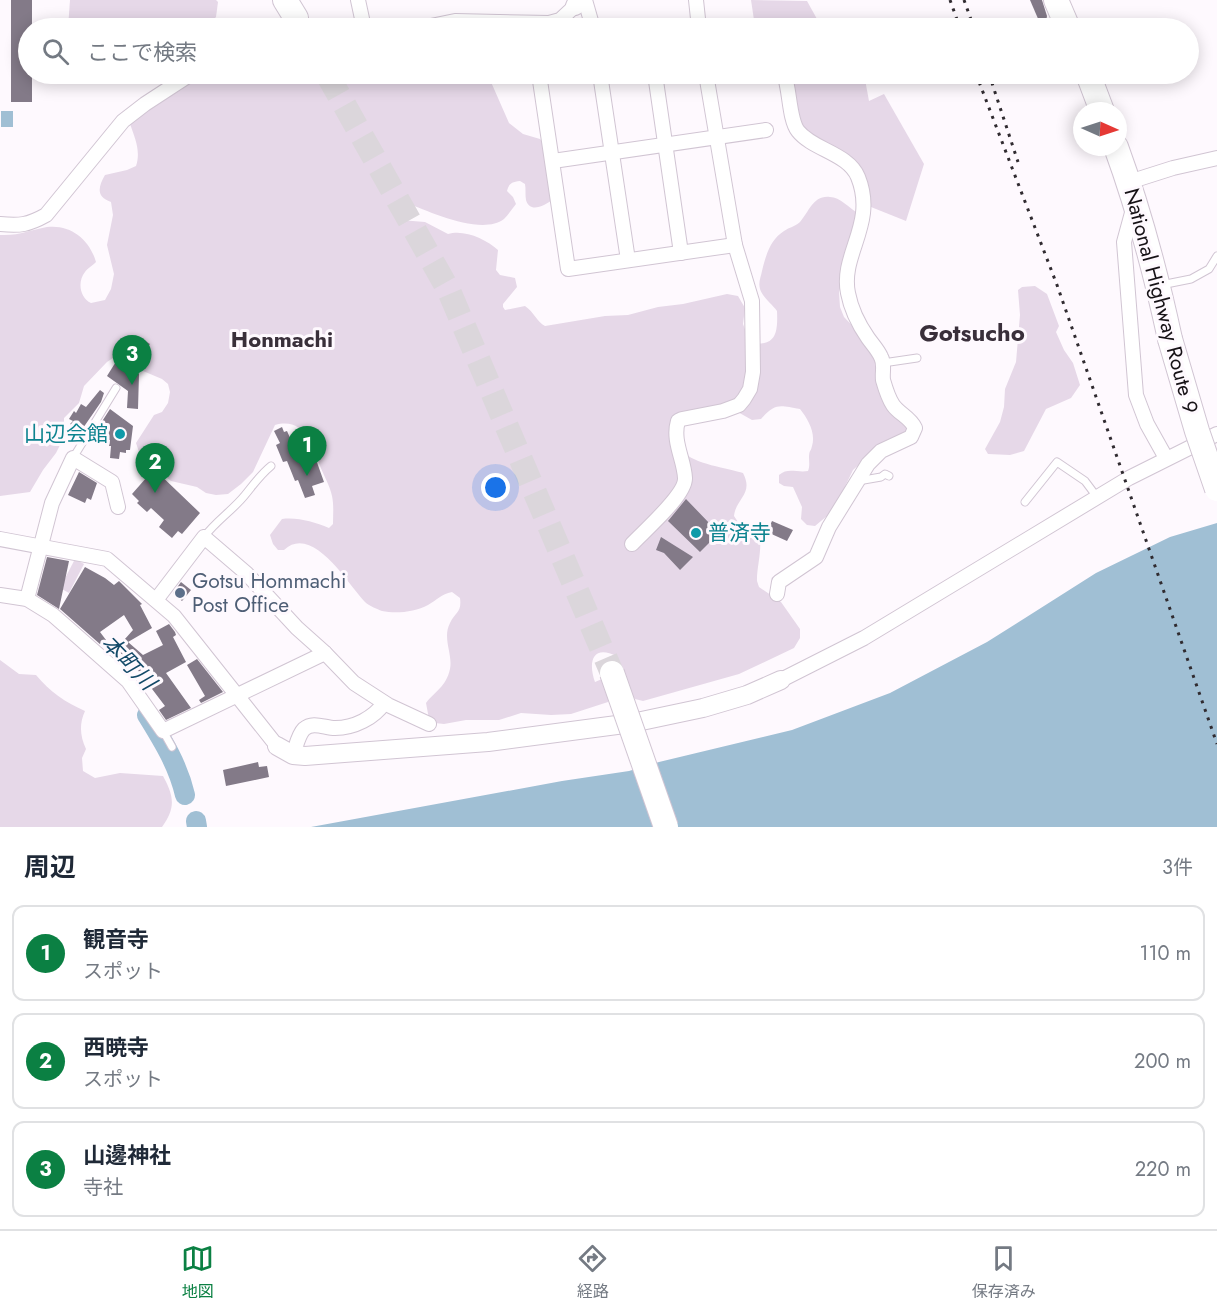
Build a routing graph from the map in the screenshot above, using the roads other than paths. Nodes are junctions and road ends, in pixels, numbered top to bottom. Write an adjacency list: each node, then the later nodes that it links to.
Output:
1 (358, 0): 5 (street)
2 (696, 0): 8 (street)
3 (1056, 0): 9 (highway)
4 (579, 2): 6 (street); 7 (street)
5 (362, 18)
6 (562, 18)
7 (588, 18)
8 (698, 18)
9 (1064, 18)
10 (177, 84): 26 (street)
11 (541, 84): 24 (street)
12 (601, 84): 21 (street)
13 (657, 84): 20 (street)
14 (708, 84): 19 (street)
15 (787, 84): 33 (street)
16 (1092, 84): 17 (highway)
17 (1099, 102)
18 (766, 130): 19 (street)
19 (717, 137): 20 (street); 27 (street)
20 (666, 145): 21 (street); 28 (street)
21 (611, 153): 24 (street); 30 (street)
22 (1119, 156): 25 (highway, National Highway Route 9)
23 (1217, 158): 25 (street)
24 (553, 161): 30 (street)
25 (1132, 193): 31 (highway, National Highway Route 9); 37 (street)
26 (0, 224)
27 (735, 245): 28 (street); 47 (street)
28 (681, 253): 30 (street)
29 (1217, 256): 31 (lane)
30 (628, 260)
31 (1158, 285): 41 (highway, National Highway Route 9, bridge)
32 (917, 358): 33 (lane)
33 (883, 363): 40 (street)
34 (116, 388): 36 (lane)
35 (1217, 434): 37 (street)
36 (73, 458): 44 (street); 48 (street)
37 (1166, 458): 42 (street)
38 (271, 466): 45 (lane)
39 (889, 476): 40 (lane)
40 (856, 481): 49 (street)
41 (1217, 489)
42 (1097, 497): 43 (lane); 55 (street)
43 (1024, 502)
44 (118, 507)
45 (204, 537): 52 (street); 53 (street)
46 (0, 539): 48 (street)
47 (632, 544)
48 (40, 546): 51 (street); 52 (street)
49 (777, 594)
50 (0, 595): 51 (street)
51 (27, 599): 60 (street)
52 (156, 600): 56 (street)
53 (325, 653): 56 (street); 57 (street)
54 (612, 673): 63 (highway, bridge)
55 (781, 680): 59 (street)
56 (238, 695): 60 (street); 62 (street)
57 (384, 703): 58 (street); 62 (street)
58 (429, 724)
59 (633, 728): 62 (street); 63 (street, bridge)
60 (163, 730): 61 (lane)
61 (172, 747)
62 (285, 751)
63 (666, 827)

